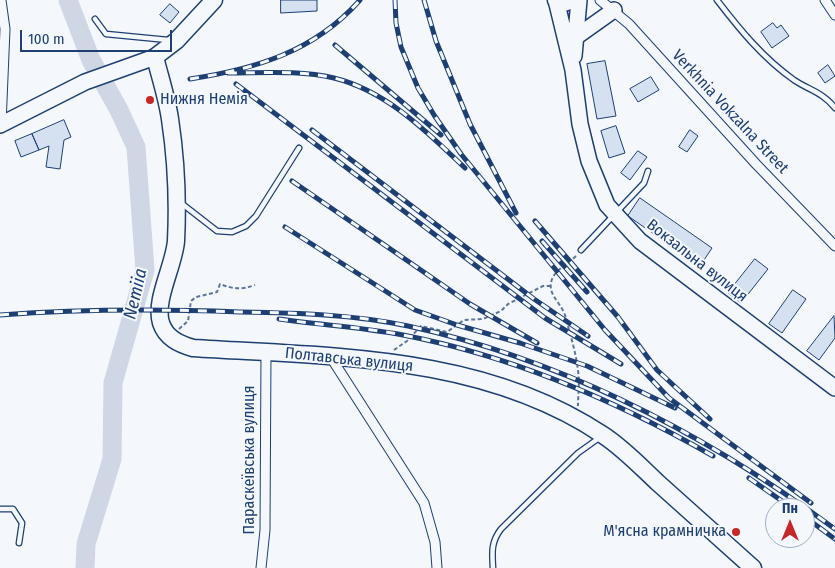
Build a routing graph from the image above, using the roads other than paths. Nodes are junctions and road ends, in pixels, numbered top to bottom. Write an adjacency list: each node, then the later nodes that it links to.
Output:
1 (2, 0): 17 (street)
2 (556, 0): 3 (highway); 15 (main road, Вокзальна вулиця)
3 (573, 0)
4 (578, 0): 12 (main road, Вокзальна вулиця)
5 (600, 0): 9 (street, Verkhnia Vokzalna Street)
6 (717, 0): 16 (lane)
7 (825, 0): 10 (street)
8 (207, 3): 13 (highway)
9 (614, 10): 12 (main road); 22 (street, Verkhnia Vokzalna Street)
10 (835, 15)
11 (95, 19): 13 (lane)
12 (576, 37): 15 (main road, Вокзальна вулиця)
13 (176, 41): 14 (highway)
14 (155, 57): 17 (main road); 20 (highway)
15 (573, 70): 21 (main road, Вокзальна вулиця)
16 (835, 108)
17 (0, 125)
18 (299, 148): 20 (lane)
19 (648, 171): 21 (lane)
20 (177, 199): 24 (highway, Полтавська вулиця)
21 (615, 214): 23 (lane); 26 (main road, Вокзальна вулиця)
22 (835, 246)
23 (581, 250)
24 (266, 352): 25 (highway, Полтавська вулиця); 30 (street, Параскеївська вулиця)
25 (330, 356): 27 (highway, Полтавська вулиця); 31 (street)
26 (835, 388)
27 (603, 435): 32 (lane); 33 (highway, Полтавська вулиця)
28 (0, 509): 29 (lane)
29 (18, 543)
30 (261, 568)
31 (437, 568)
32 (493, 568)
33 (754, 568)

